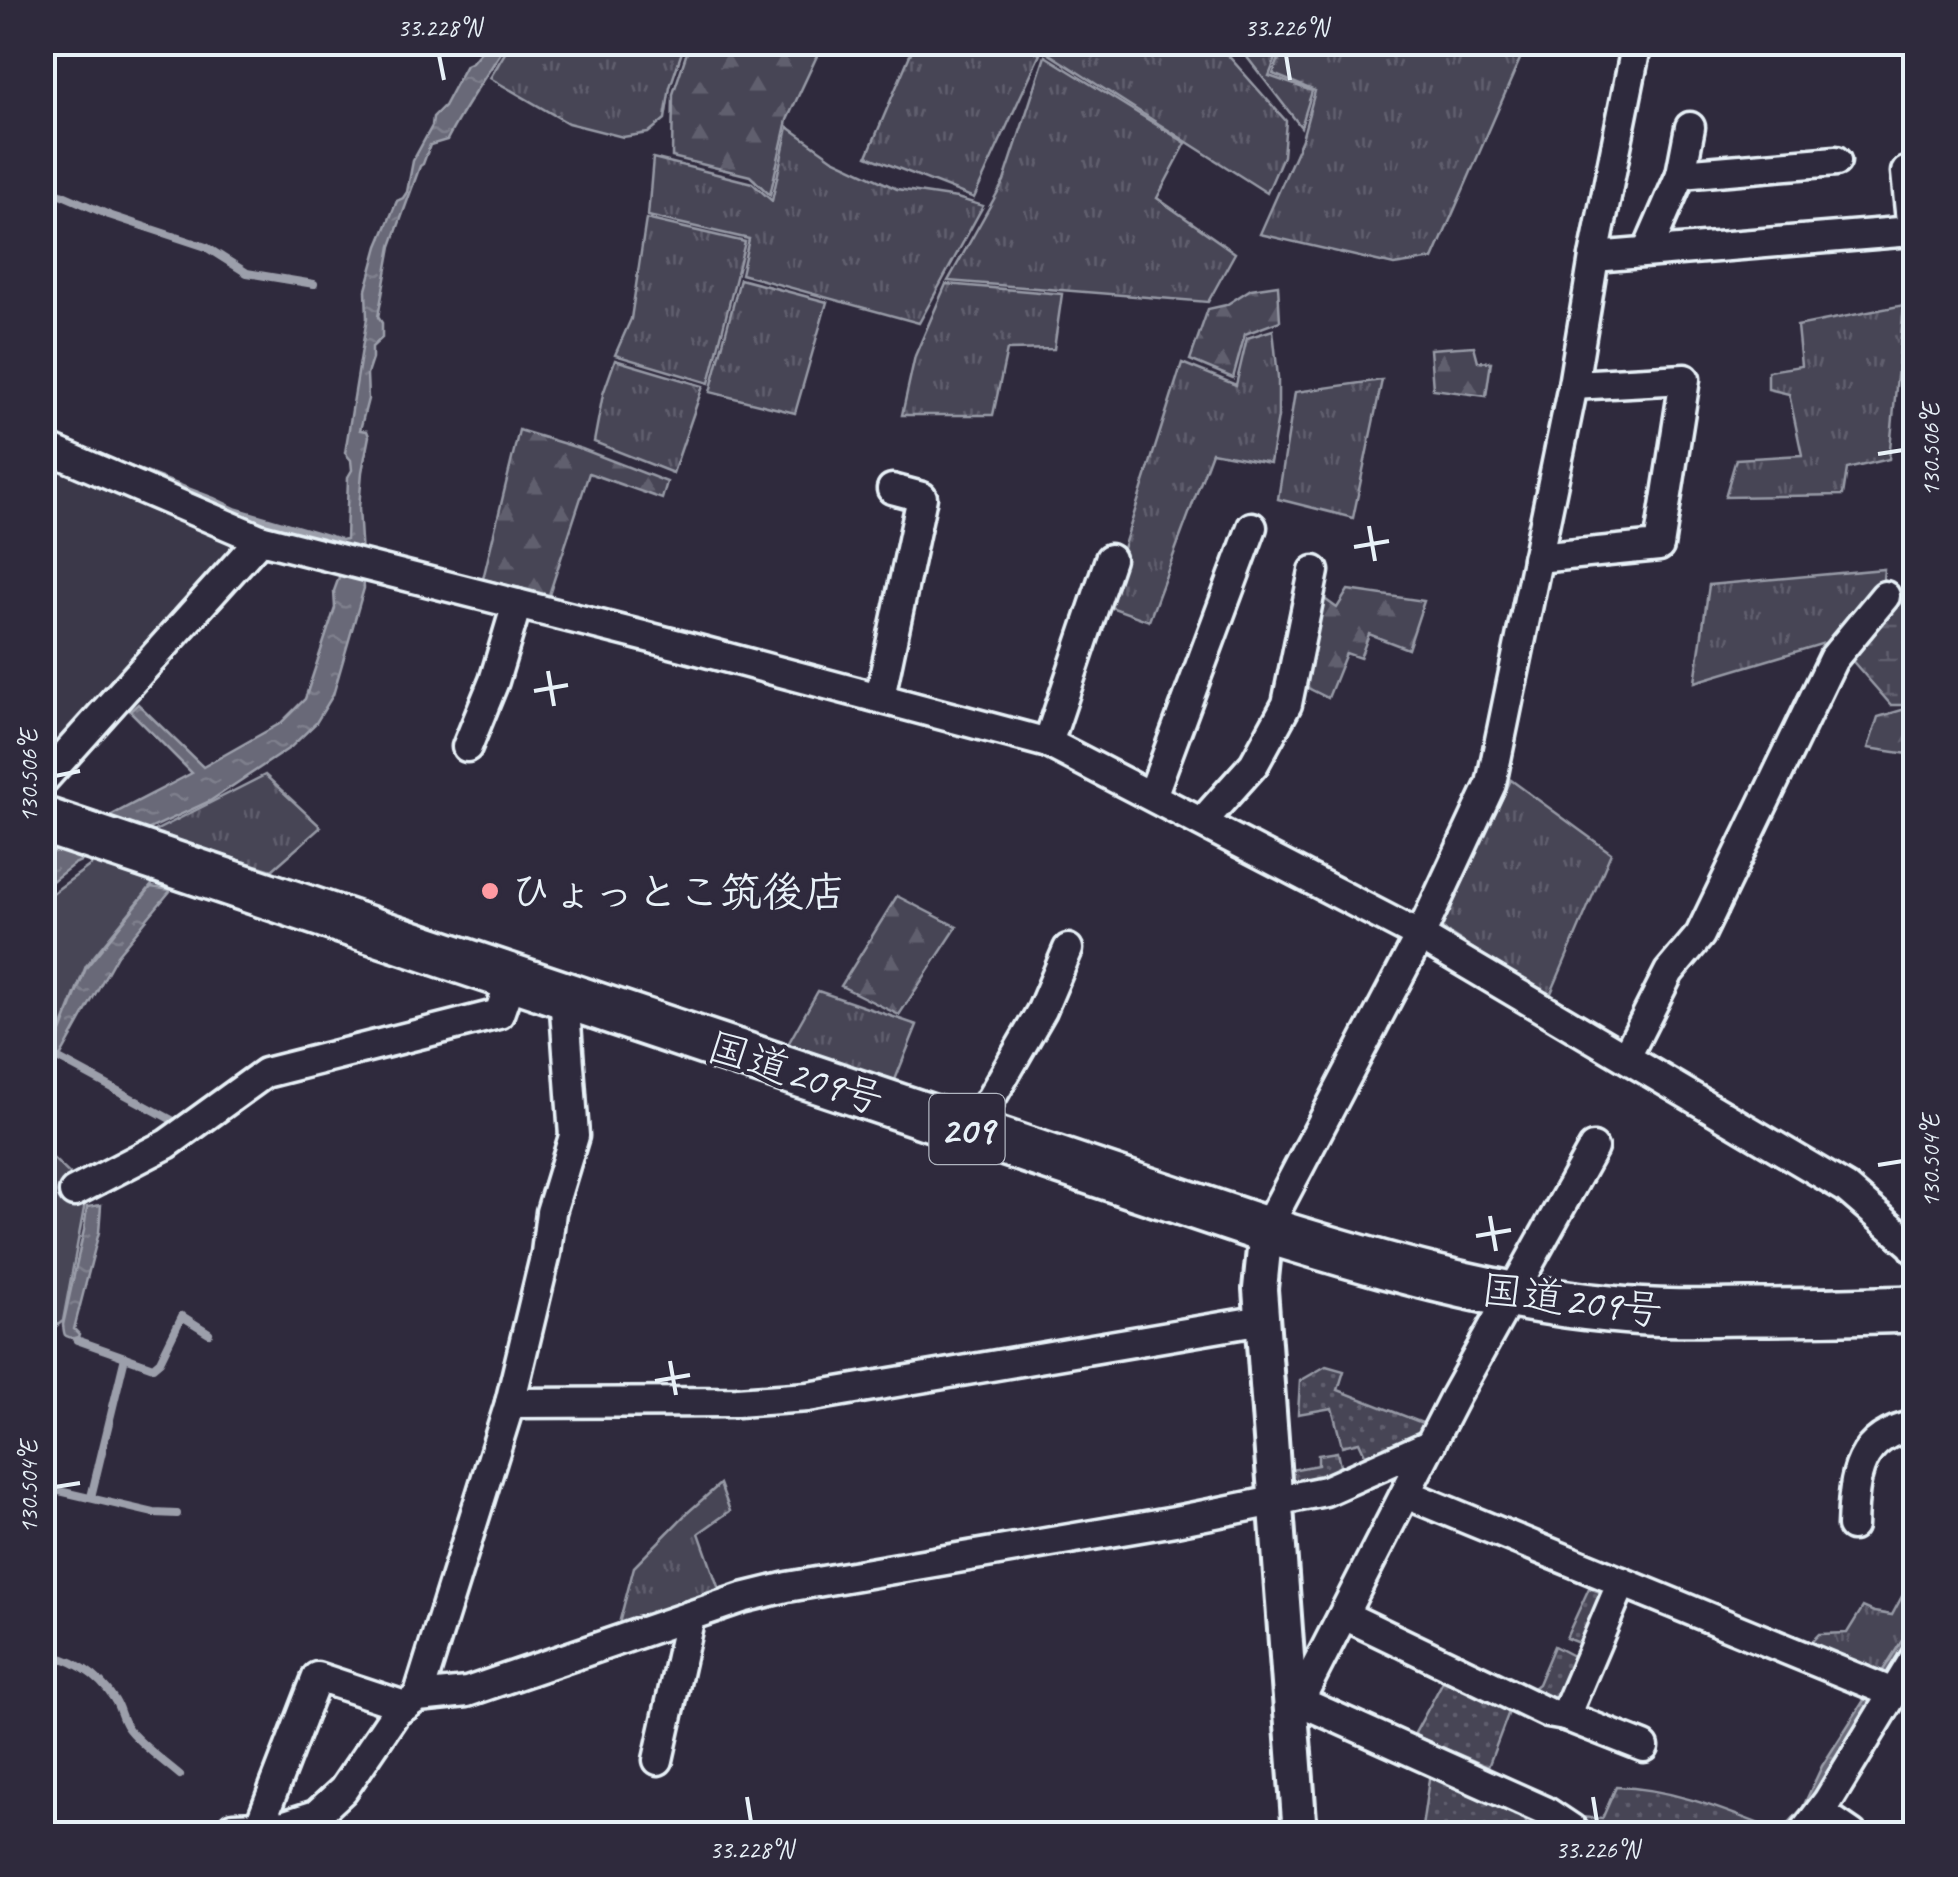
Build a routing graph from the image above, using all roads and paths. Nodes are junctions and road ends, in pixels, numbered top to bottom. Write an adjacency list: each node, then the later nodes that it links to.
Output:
1 (1637, 42): 7 (street)
2 (1690, 127): 5 (street)
3 (1836, 161): 5 (street)
4 (1916, 171): 6 (street)
5 (1681, 174): 6 (street)
6 (1647, 252): 7 (street)
7 (1594, 256): 8 (street)
8 (1572, 385): 13 (street); 13 (street)
9 (42, 446): 12 (street)
10 (892, 490): 18 (street)
11 (1252, 527): 22 (street)
12 (260, 539): 17 (street); 21 (street)
13 (1538, 558): 25 (street)
14 (1110, 559): 19 (street)
15 (1314, 572): 24 (street)
16 (1885, 596): 29 (street)
17 (517, 604): 18 (street); 20 (street)
18 (880, 697): 19 (street)
19 (1048, 743): 22 (street)
20 (466, 746)
21 (42, 781)
22 (1152, 796): 24 (street)
23 (42, 820): 27 (highway, 国道209号 / 209)
24 (1202, 822): 25 (street)
25 (1420, 936): 29 (street); 33 (street)
26 (1068, 949): 30 (street)
27 (512, 978): 28 (highway, 国道209号 / 209); 32 (street)
28 (564, 994): 30 (highway, 国道209号 / 209); 38 (street)
29 (1626, 1057): 34 (street)
30 (972, 1131): 33 (highway, 国道209号 / 209)
31 (1593, 1148): 35 (street)
32 (74, 1192)
33 (1266, 1230): 35 (highway, 国道209号 / 209); 37 (street)
34 (1916, 1251)
35 (1512, 1296): 36 (highway, 国道209号 / 209); 40 (street)
36 (1916, 1309)
37 (1263, 1320): 38 (street); 42 (street)
38 (510, 1403): 48 (street)
39 (1916, 1425): 43 (street)
40 (1432, 1444): 41 (street); 42 (street)
41 (1406, 1494): 44 (street); 45 (street)
42 (1276, 1502): 46 (street); 49 (street)
43 (1852, 1526)
44 (1622, 1582): 47 (street); 50 (street)
45 (1344, 1615): 49 (street); 50 (street)
46 (690, 1616): 48 (street); 52 (street)
47 (1907, 1677): 53 (street)
48 (412, 1701): 48 (street)
49 (1295, 1705): 54 (street); 55 (street)
50 (1564, 1716): 51 (street)
51 (1644, 1748)
52 (658, 1760)
53 (1811, 1823): 56 (street)
54 (1300, 1834)
55 (1576, 1834)
56 (1852, 1834)

